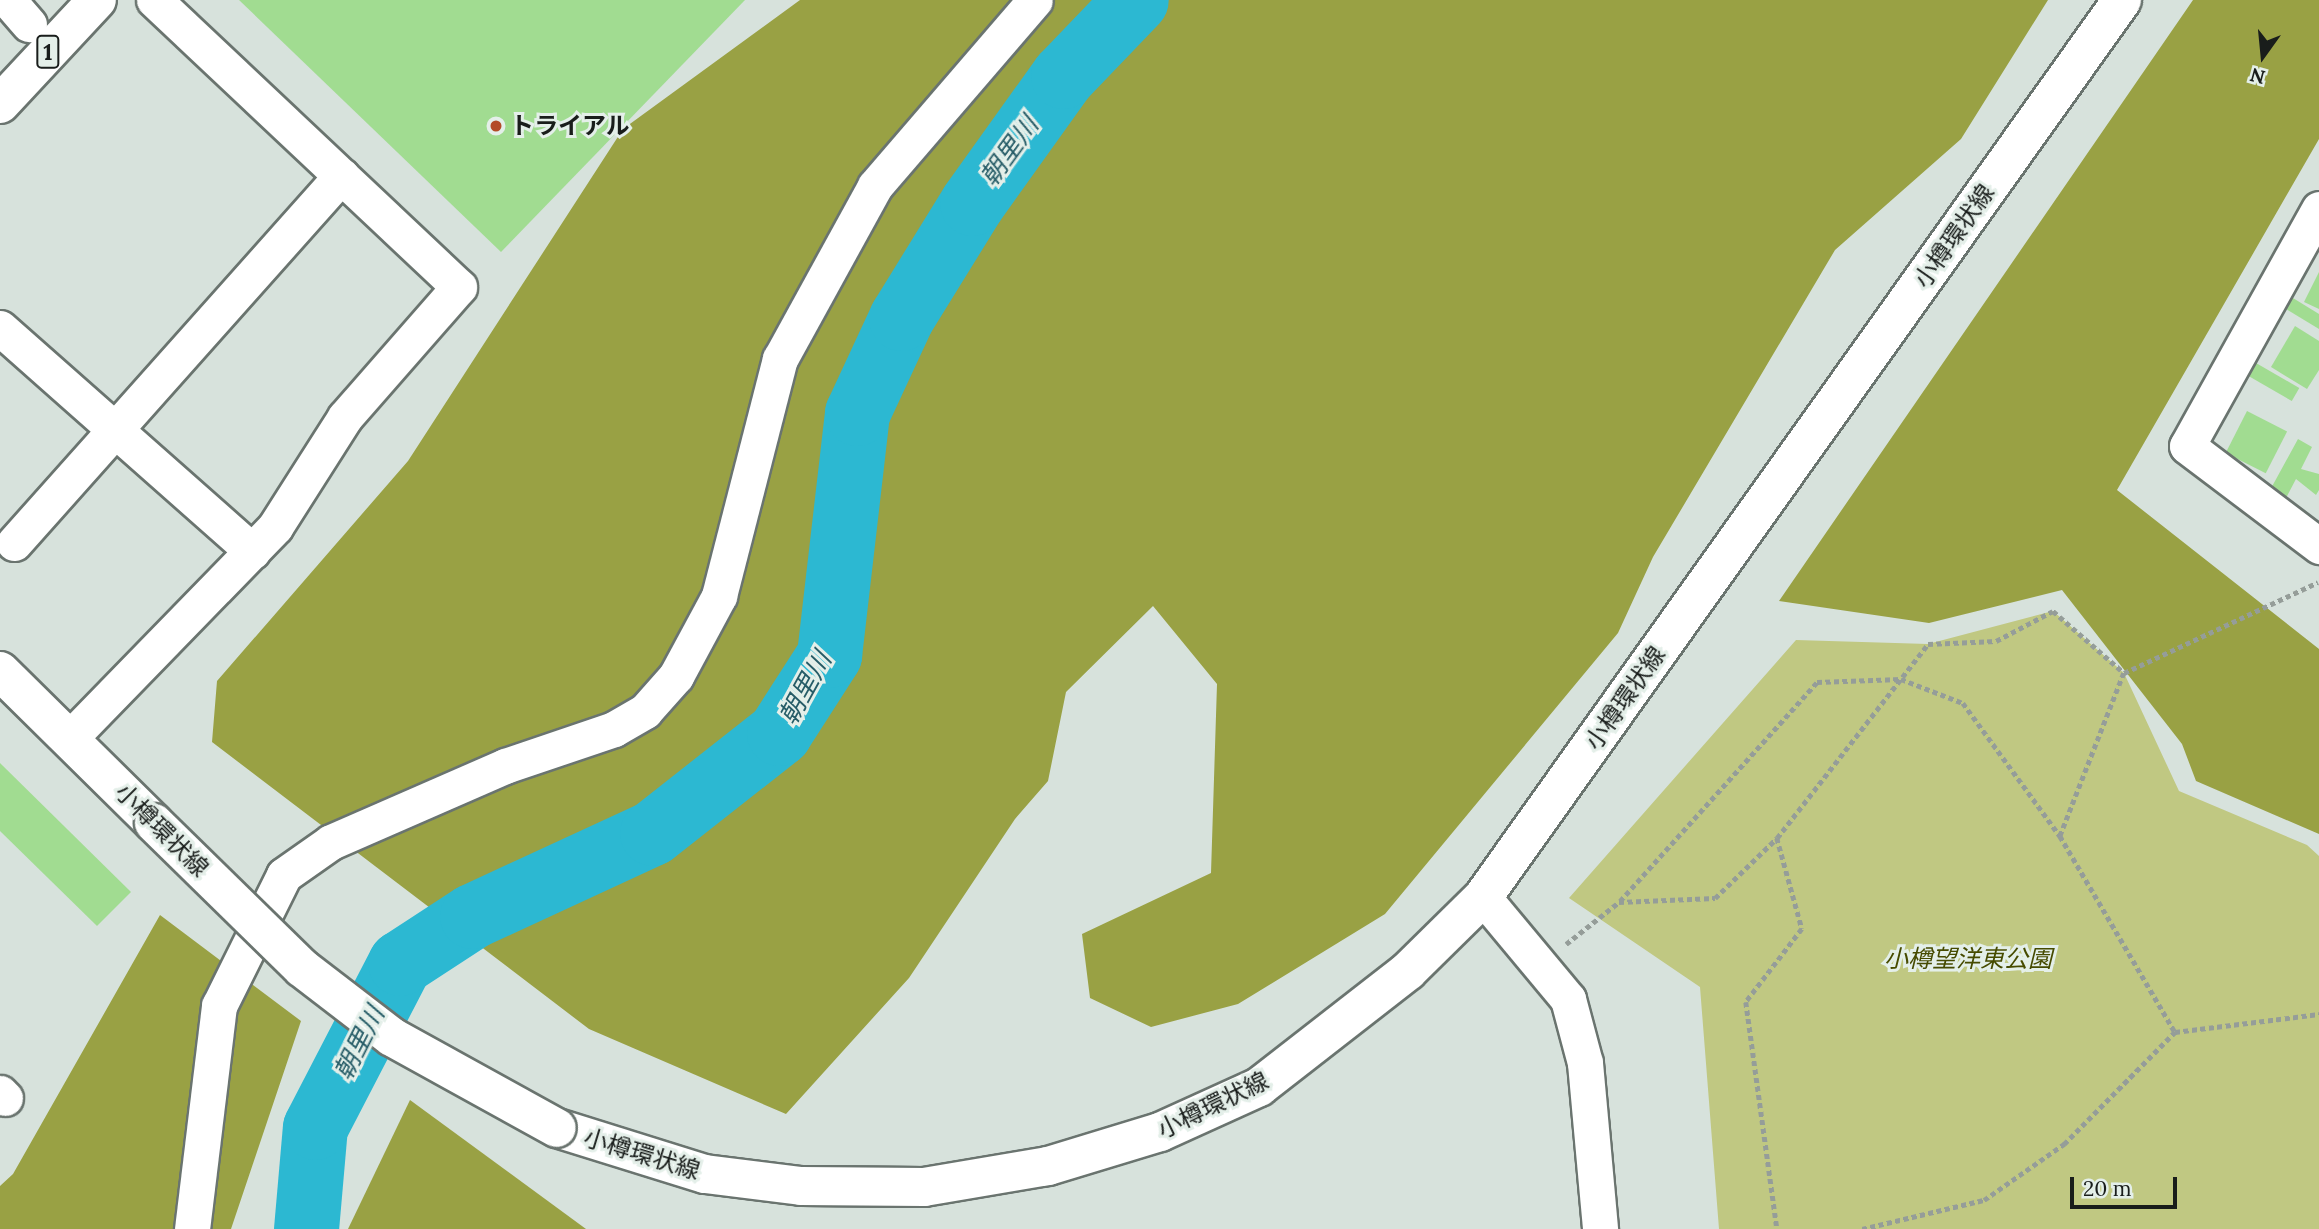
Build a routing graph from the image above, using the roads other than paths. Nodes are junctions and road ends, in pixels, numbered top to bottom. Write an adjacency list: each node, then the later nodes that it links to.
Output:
1 (97, 0): 5 (main road, 1)
2 (154, 0): 6 (street)
3 (1035, 0): 16 (street)
4 (2122, 0): 15 (main road, 小樽環状線)
5 (0, 104)
6 (341, 176): 9 (street); 12 (street)
7 (2319, 209): 11 (street)
8 (0, 328): 9 (street)
9 (114, 429): 10 (street); 12 (street)
10 (14, 542)
11 (2319, 546)
12 (252, 551): 14 (street)
13 (0, 671): 14 (main road, 小樽環状線)
14 (69, 739): 15 (main road, 小樽環状線, bridge)
15 (1483, 897): 17 (street)
16 (192, 1229)
17 (1600, 1229)

